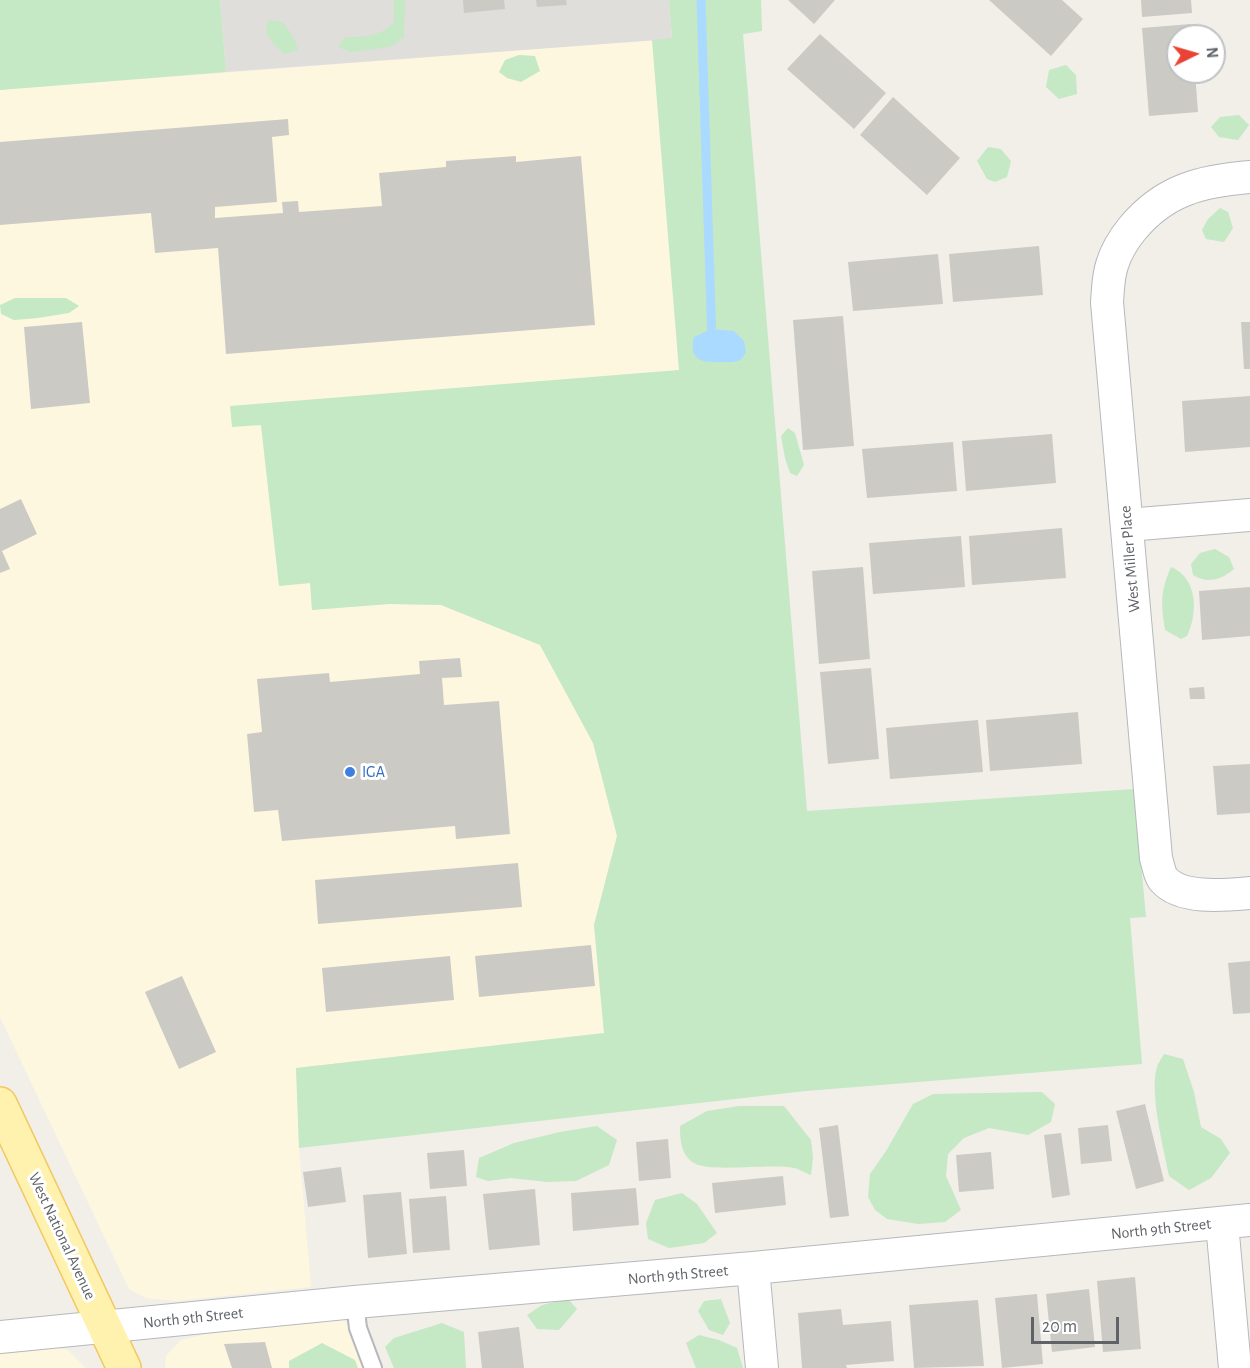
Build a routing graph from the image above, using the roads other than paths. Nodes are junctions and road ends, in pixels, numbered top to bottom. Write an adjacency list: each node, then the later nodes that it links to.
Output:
1 (1250, 177): 3 (street, West Miller Place)
2 (1250, 515): 3 (street)
3 (1127, 525): 4 (street, West Miller Place)
4 (1250, 893)
5 (0, 1104): 9 (main road, West National Avenue)
6 (1236, 1221): 7 (street, North 9th Street); 14 (street)
7 (753, 1268): 8 (street, North 9th Street); 13 (street)
8 (355, 1302): 9 (street, North 9th Street); 12 (lane)
9 (105, 1327): 10 (street, North 9th Street); 11 (main road, West National Avenue)
10 (0, 1337)
11 (124, 1368)
12 (373, 1368)
13 (762, 1368)
14 (1235, 1368)

